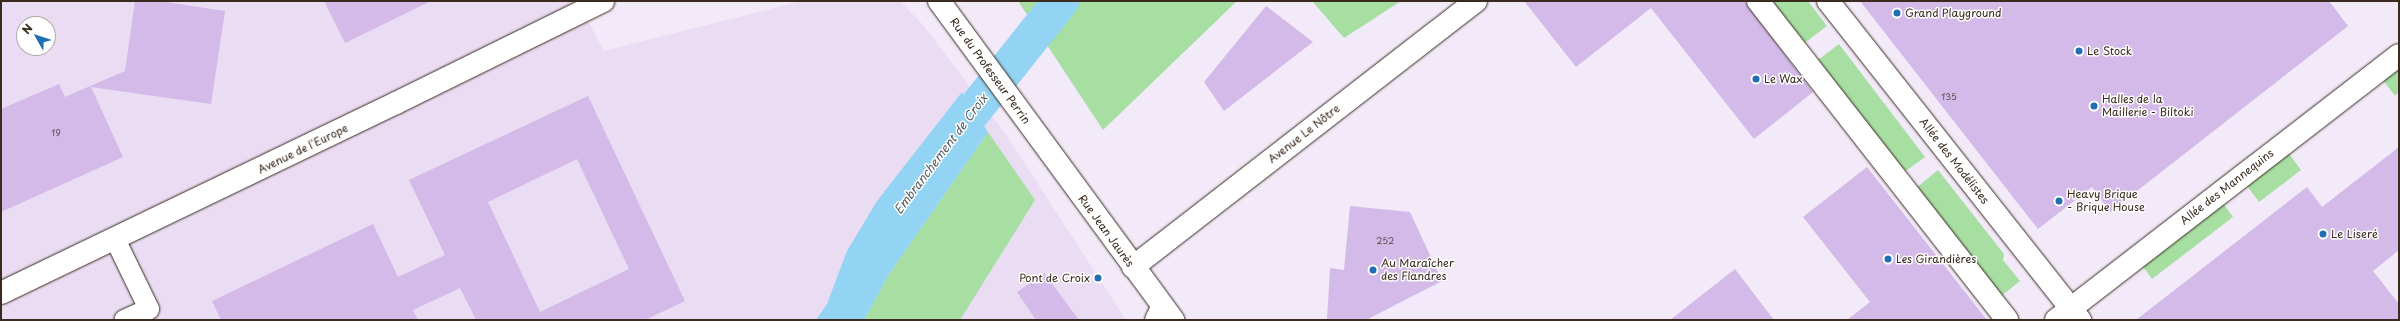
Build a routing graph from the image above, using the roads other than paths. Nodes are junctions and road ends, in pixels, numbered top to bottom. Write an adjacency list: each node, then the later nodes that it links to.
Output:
1 (602, 1): 8 (street, Avenue de l'Europe)
2 (940, 1): 7 (street, Rue du Professeur Perrin)
3 (1476, 1): 9 (street, Avenue Le Nôtre)
4 (1758, 1): 15 (street)
5 (1828, 1): 13 (street, Allée des Modélistes)
6 (2399, 55): 13 (street, Allée des Mannequins)
7 (1041, 141): 9 (street, Rue Jean Jaurès)
8 (115, 239): 10 (street, Avenue de l'Europe); 11 (lane)
9 (1133, 267): 12 (street, Rue Jean Jaurès)
10 (1, 293)
11 (151, 314): 14 (lane)
12 (1163, 315)
13 (2069, 316)
14 (124, 320)
15 (2007, 320)

